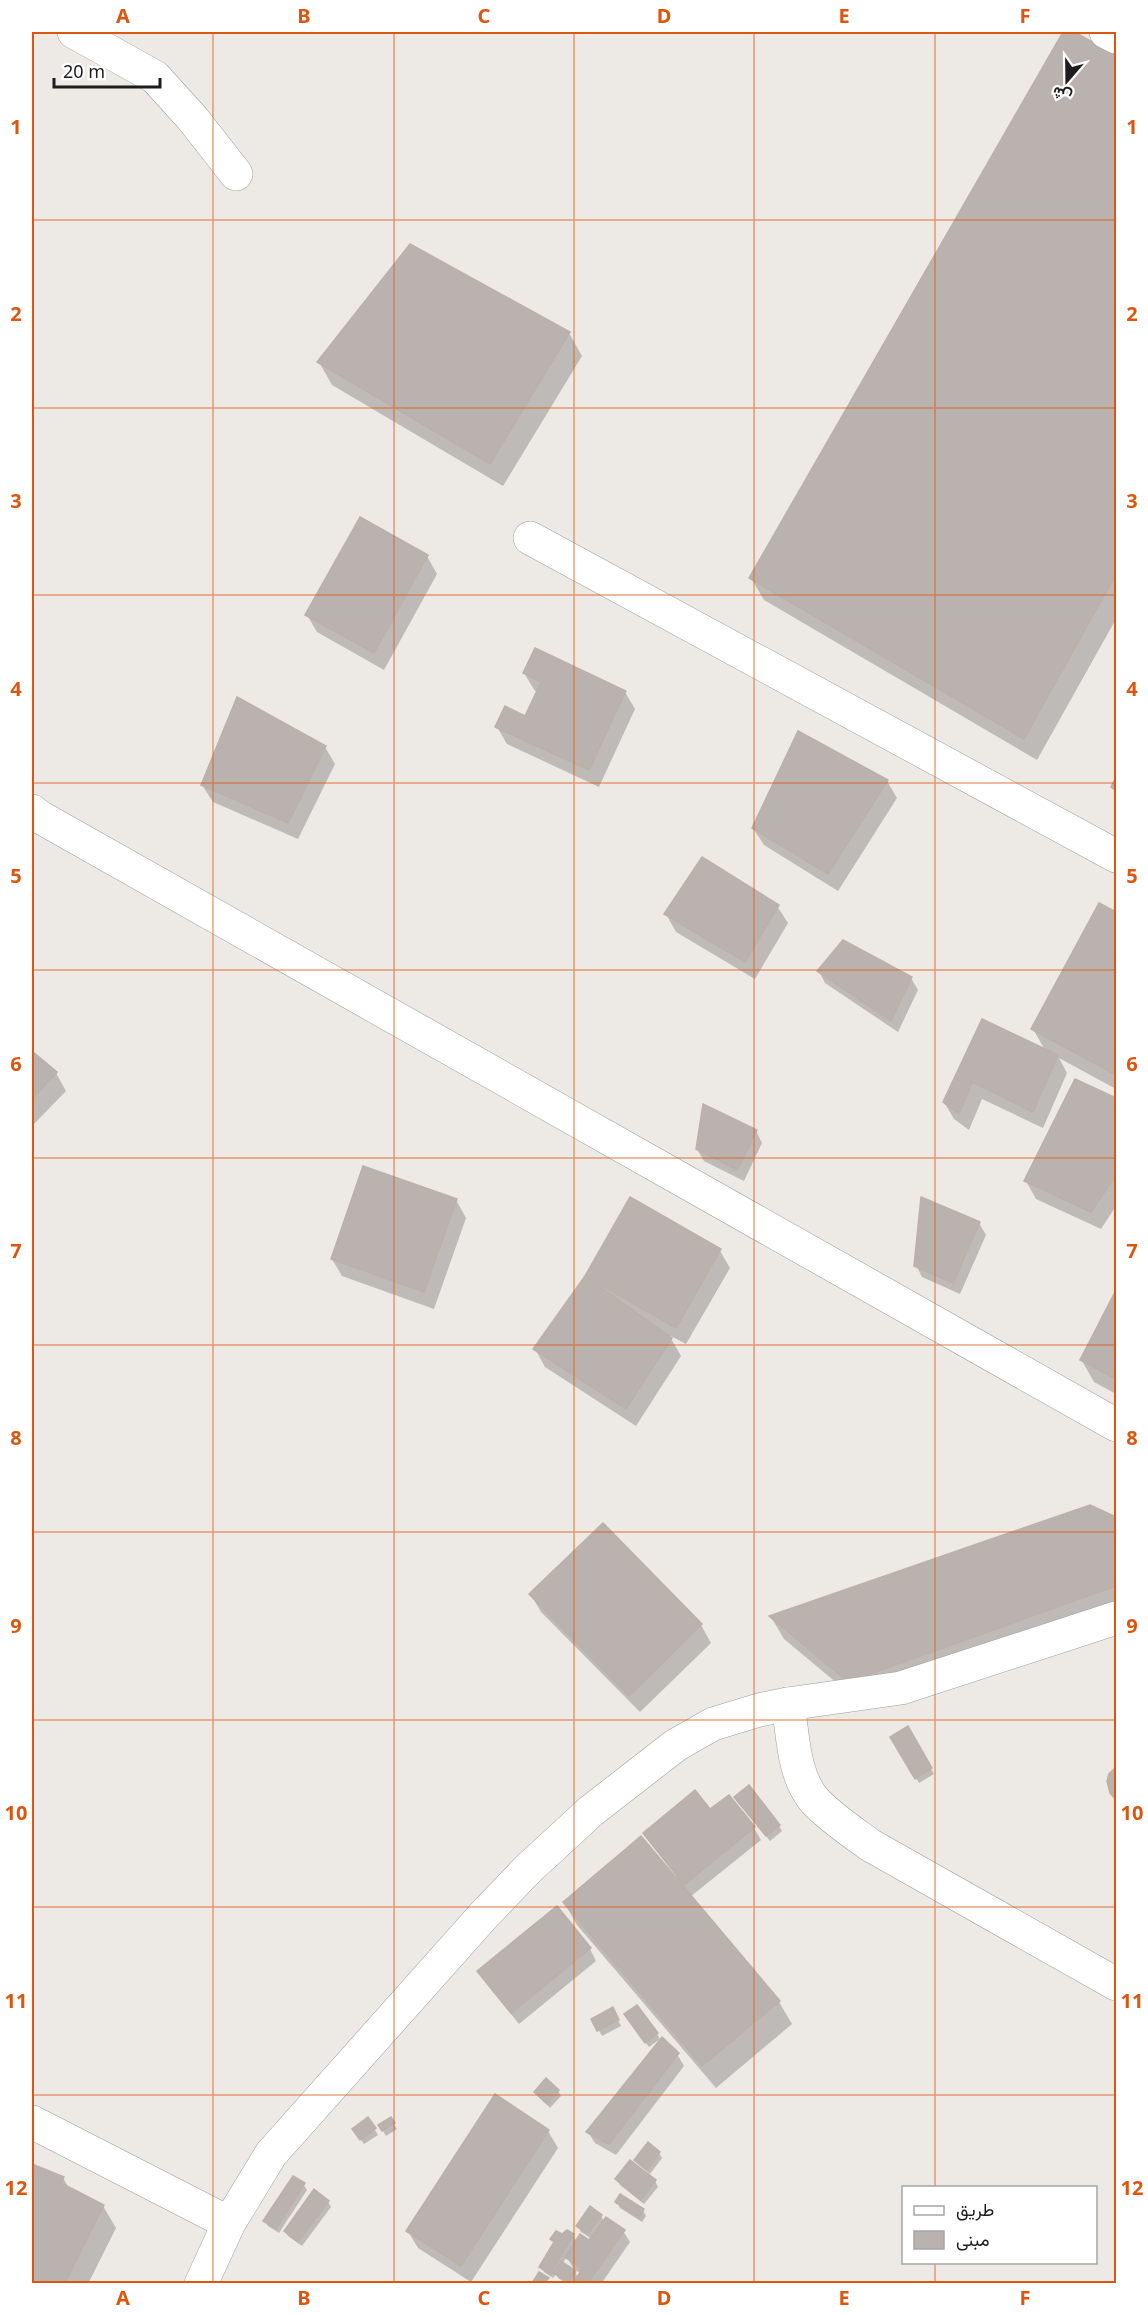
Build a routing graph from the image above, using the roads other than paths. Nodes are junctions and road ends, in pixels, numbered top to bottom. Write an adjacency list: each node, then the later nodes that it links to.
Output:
1 (74, 32): 4 (street)
2 (1106, 32): 3 (street)
3 (1116, 37)
4 (236, 174)
5 (531, 538): 7 (street)
6 (32, 811): 8 (street)
7 (1116, 856)
8 (1116, 1425)
9 (1115, 1621): 10 (street)
10 (788, 1704): 11 (street); 13 (street)
11 (1116, 1984)
12 (32, 2122): 13 (street)
13 (229, 2223): 14 (street)
14 (201, 2283)

